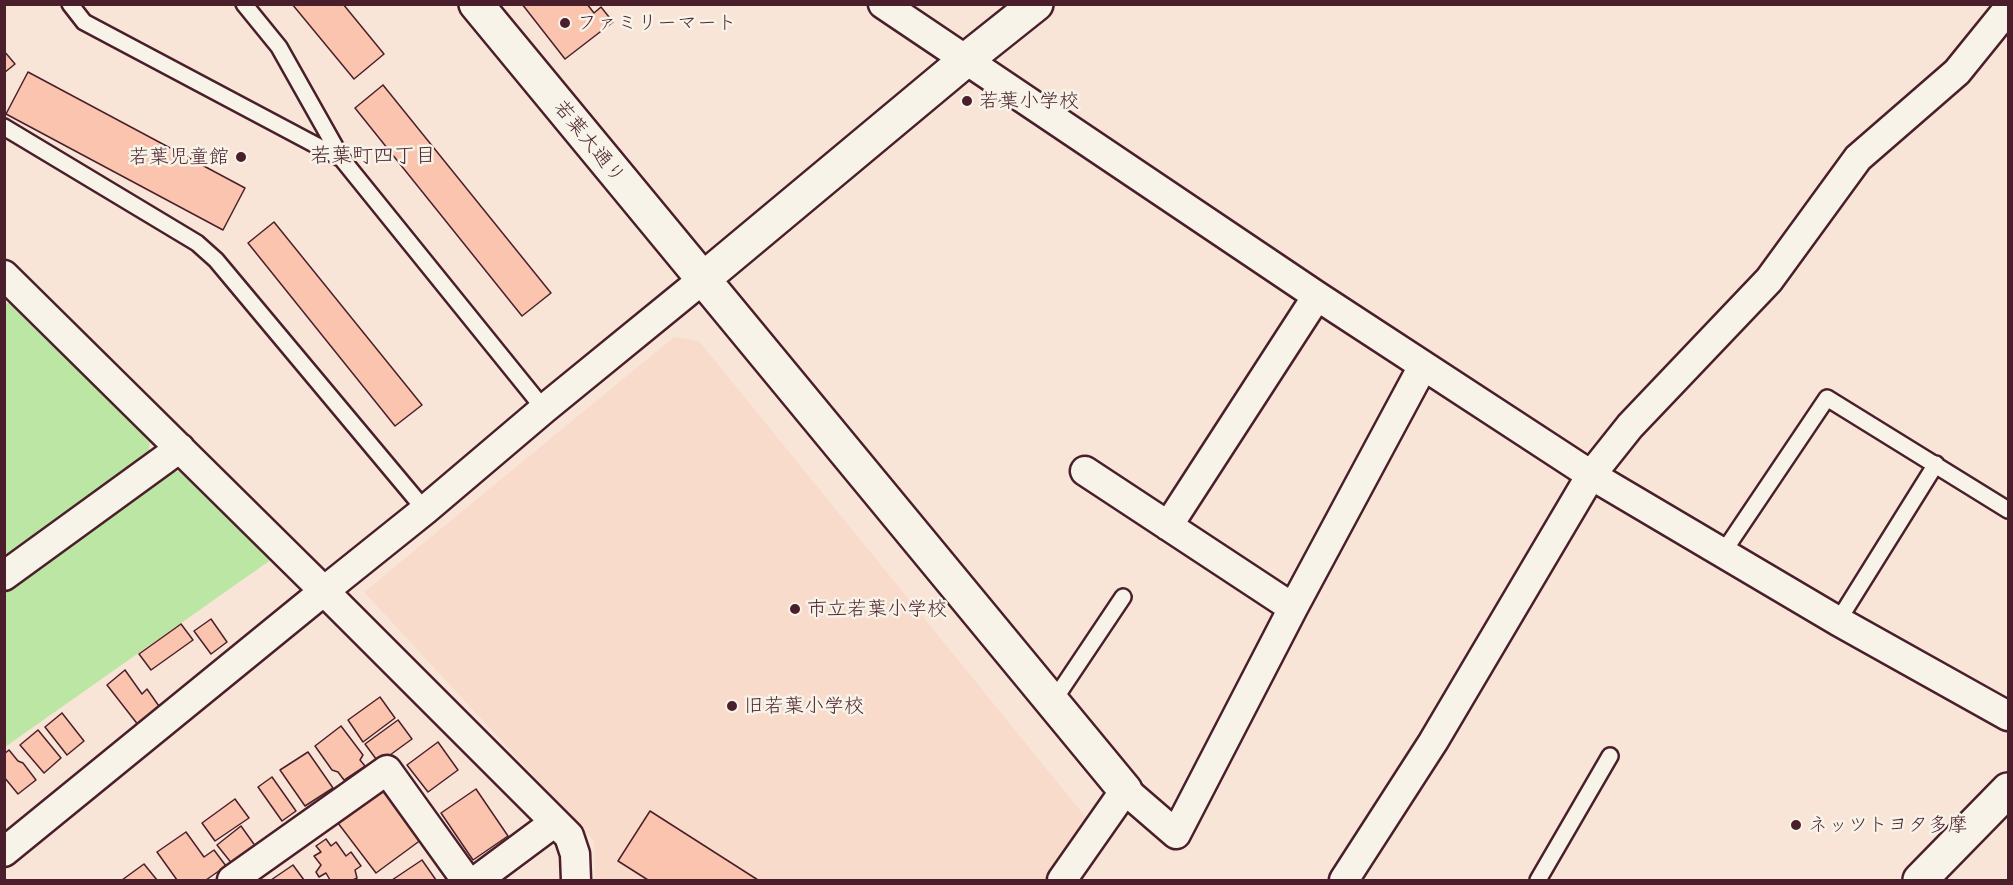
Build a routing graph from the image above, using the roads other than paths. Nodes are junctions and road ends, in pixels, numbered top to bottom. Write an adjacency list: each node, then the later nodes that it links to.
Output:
1 (70, 4): 9 (lane)
2 (244, 4): 9 (lane)
3 (476, 4): 11 (street, 若葉大通り)
4 (883, 4): 7 (street)
5 (1036, 4): 7 (street)
6 (2008, 9): 18 (street)
7 (967, 60): 11 (street); 12 (street)
8 (4, 127): 19 (lane)
9 (342, 159): 14 (lane)
10 (6, 278): 15 (street)
11 (702, 280): 14 (street); 28 (street, 若葉大通り)
12 (1317, 296): 13 (street); 21 (street)
13 (1423, 366): 18 (street); 26 (street)
14 (543, 409): 19 (street)
15 (180, 448): 23 (street); 24 (street)
16 (1936, 464): 20 (lane); 22 (lane); 27 (lane)
17 (1085, 471): 21 (street)
18 (1591, 476): 22 (street); 40 (street)
19 (425, 510): 24 (street)
20 (2008, 510)
21 (1168, 526): 26 (street)
22 (1722, 554): 27 (street)
23 (4, 576)
24 (324, 591): 33 (street); 34 (street)
25 (1123, 597): 28 (lane)
26 (1293, 608): 31 (street)
27 (1838, 621): 29 (street)
28 (1052, 703): 31 (street, 若葉大通り)
29 (2008, 716)
30 (1610, 756): 41 (lane)
31 (1125, 790): 39 (street)
32 (2008, 790): 42 (street)
33 (555, 822): 37 (street); 38 (street)
34 (4, 852)
35 (232, 880): 36 (street)
36 (466, 880)
37 (477, 880)
38 (576, 880)
39 (1062, 880)
40 (1344, 880)
41 (1538, 880)
42 (1920, 880)

